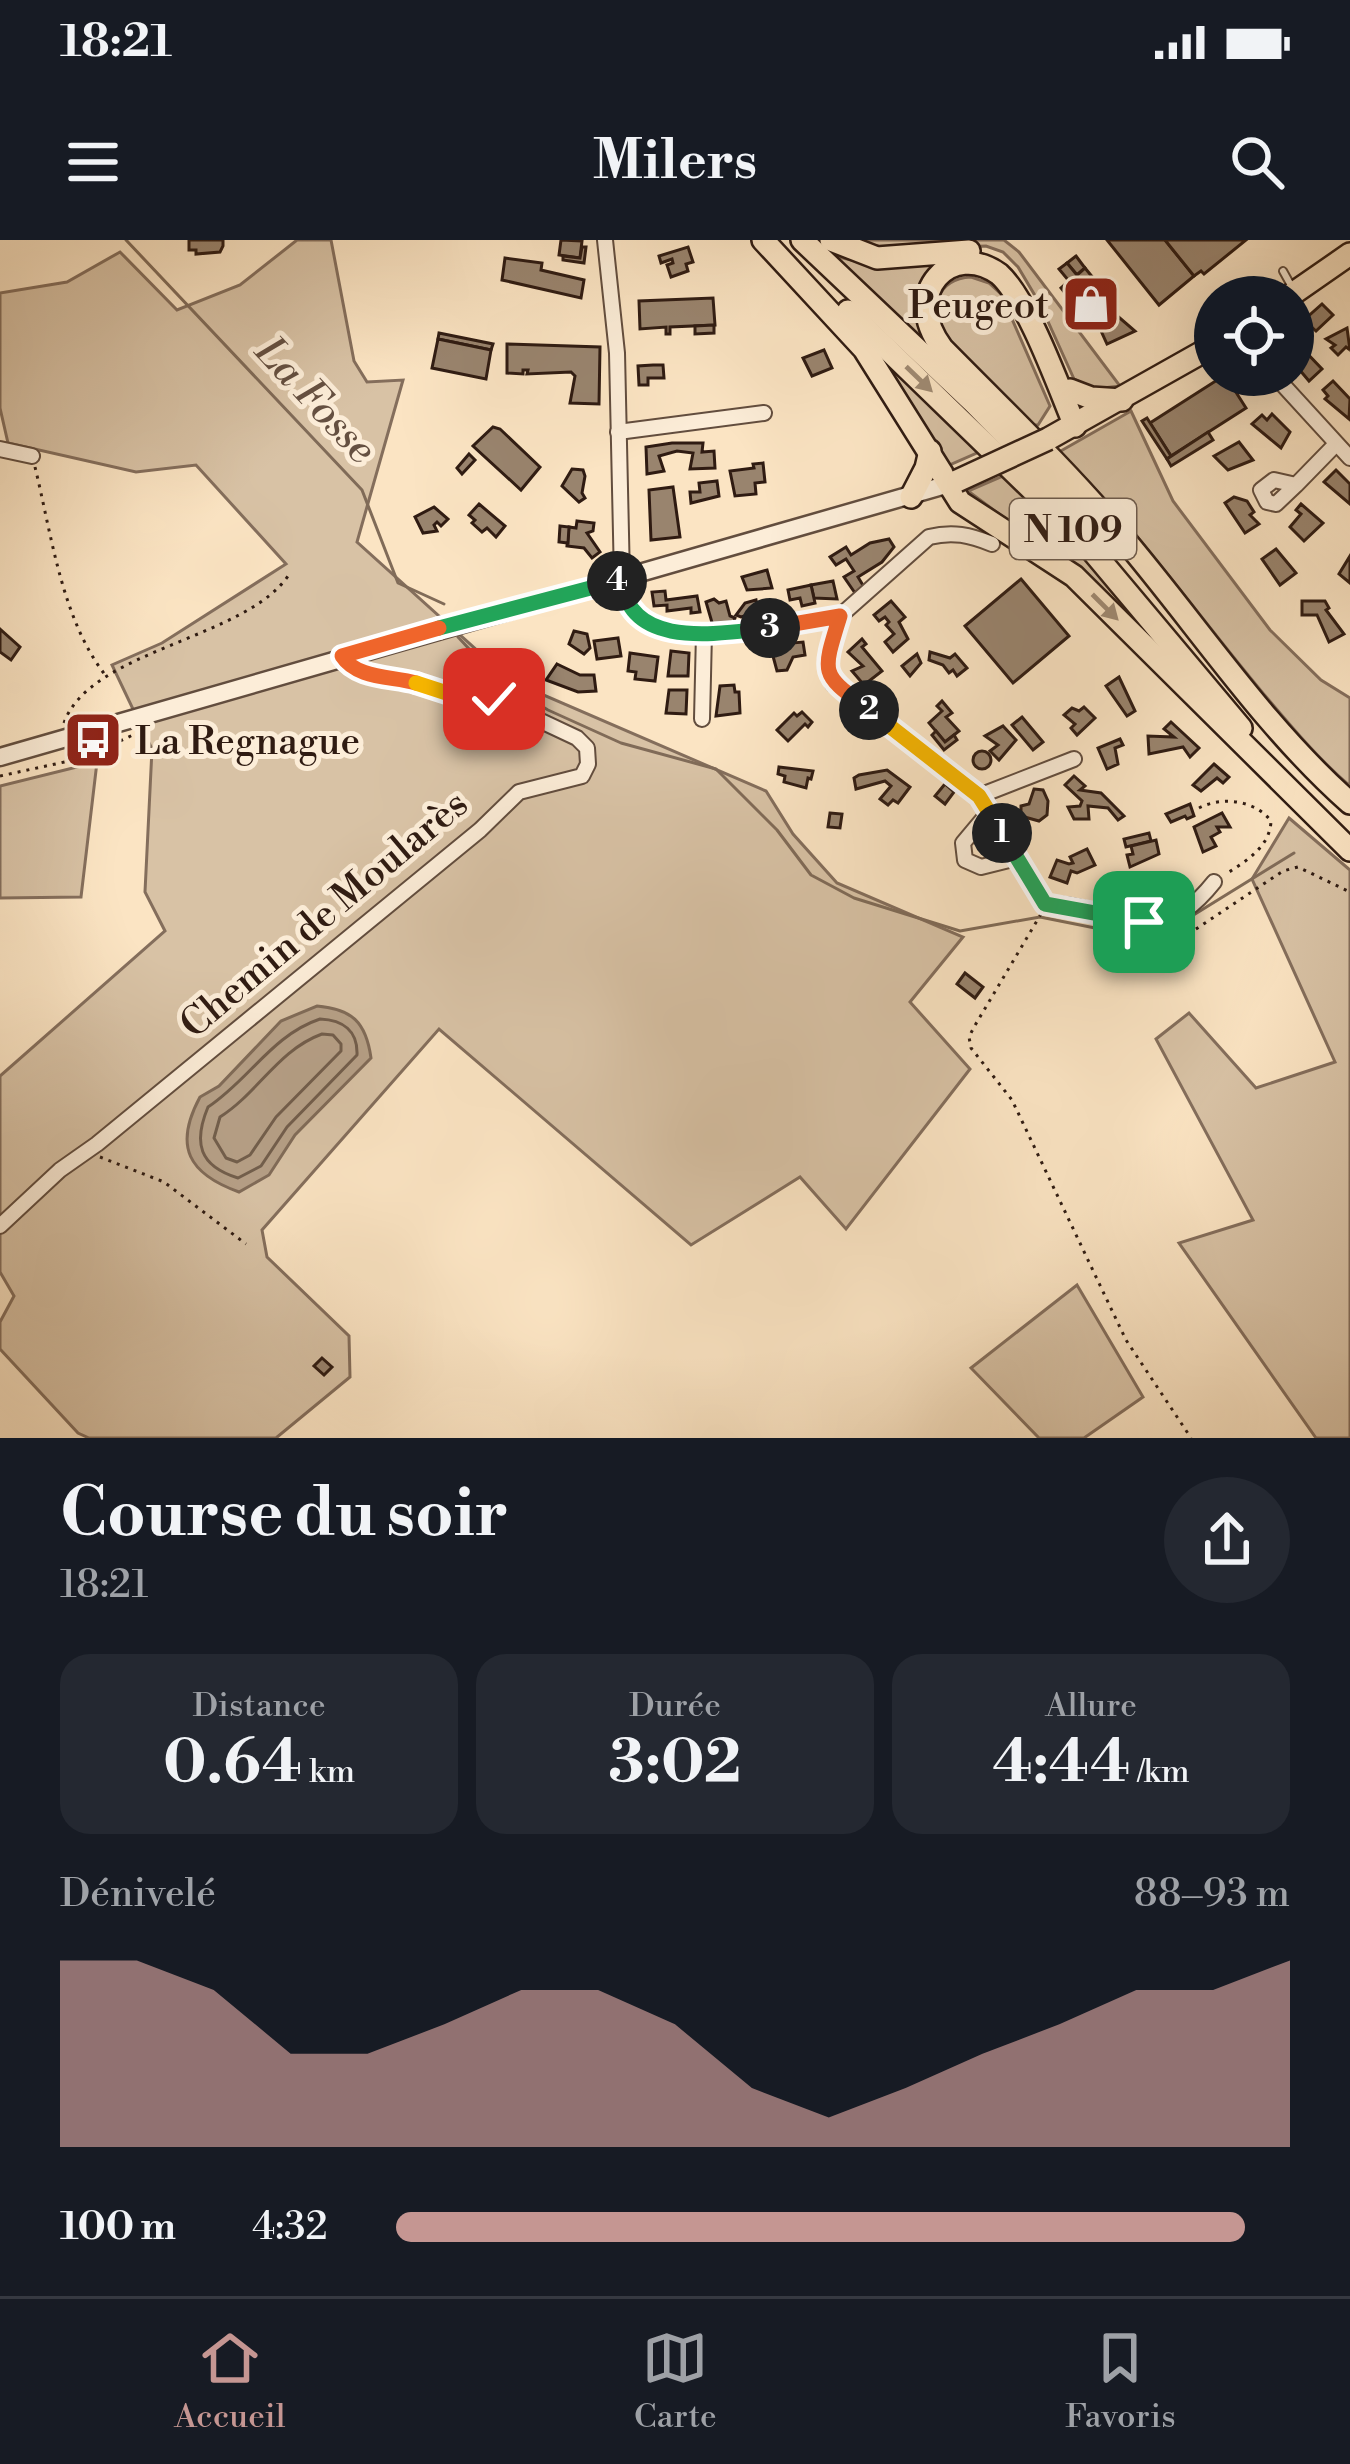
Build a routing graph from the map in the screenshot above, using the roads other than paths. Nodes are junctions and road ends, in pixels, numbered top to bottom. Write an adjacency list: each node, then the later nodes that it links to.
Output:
1 (605, 240): 16 (street)
2 (763, 240): 20 (main road)
3 (773, 240): 38 (main road, N 109, one-way to 38)
4 (802, 240): 37 (main road, N 109)
5 (831, 240): 11 (main road)
6 (1350, 254): 9 (main road)
7 (1283, 271): 8 (lane)
8 (1285, 276)
9 (1314, 279)
10 (1194, 357): 13 (main road)
11 (1062, 387): 13 (main road); 15 (main road); 17 (main road); 35 (main road)
12 (1293, 396): 18 (street)
13 (1122, 400): 15 (main road)
14 (764, 413): 16 (street)
15 (1079, 424): 17 (main road)
16 (618, 432): 27 (street)
17 (1051, 438): 23 (main road, bridge)
18 (1336, 444): 22 (street); 24 (street)
19 (0, 449): 21 (street)
20 (929, 451): 23 (main road); 25 (main road)
21 (32, 456)
22 (1350, 458)
23 (953, 483): 25 (street); 39 (main road, one-way to 39)
24 (1296, 484)
25 (911, 497): 27 (street)
26 (992, 544): 28 (street)
27 (622, 579): 29 (street); 30 (street)
28 (840, 616): 29 (street); 34 (street)
29 (704, 633): 31 (street)
30 (342, 656): 32 (street); 42 (street, Chemin de Moularès)
31 (702, 719)
32 (0, 757)
33 (1074, 759): 34 (street)
34 (979, 796): 36 (street)
35 (1350, 803)
36 (989, 812): 40 (street); 40 (street)
37 (1350, 816)
38 (1350, 838)
39 (1350, 850)
40 (1017, 858): 41 (street)
41 (1214, 882)
42 (0, 1226)

